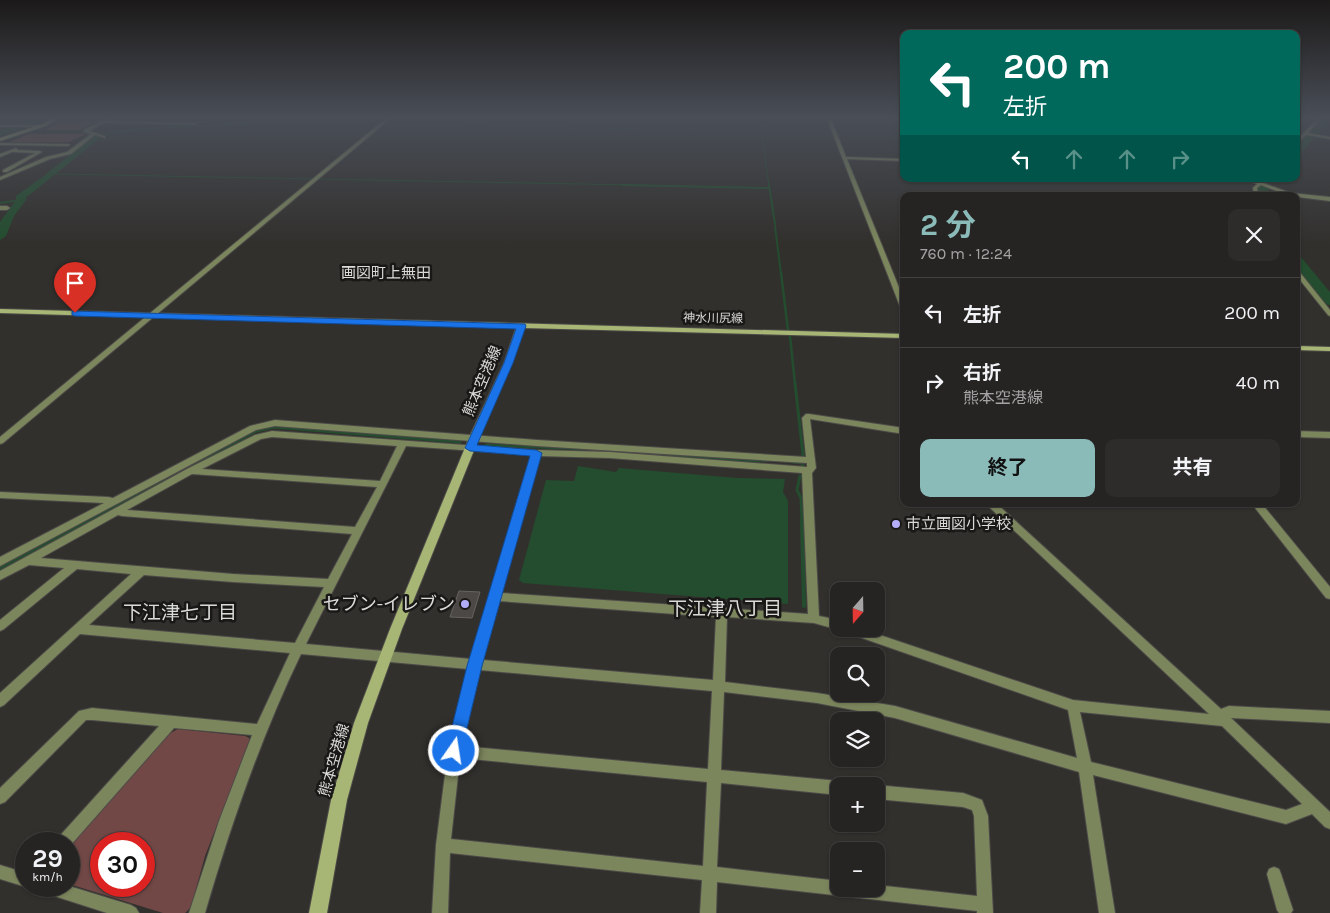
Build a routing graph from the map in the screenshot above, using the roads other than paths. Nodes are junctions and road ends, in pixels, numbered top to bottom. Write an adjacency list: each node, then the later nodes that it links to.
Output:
1 (844, 158): 17 (street)
2 (27, 159): 8 (street)
3 (47, 159): 7 (street)
4 (339, 159): 20 (street)
5 (862, 159): 6 (street)
6 (900, 160)
7 (19, 170): 8 (street); 9 (street)
8 (2, 171)
9 (0, 179)
10 (1259, 182): 11 (street)
11 (1285, 192)
12 (1300, 195): 13 (street)
13 (1330, 199)
14 (0, 208): 15 (street)
15 (7, 208)
16 (1300, 275): 19 (street)
17 (900, 299)
18 (0, 311): 20 (main road, 熊本空港線)
19 (1330, 314)
20 (152, 316): 21 (main road, 熊本空港線); 28 (street)
21 (521, 326): 22 (main road, 神水川尻線); 30 (main road, 熊本空港線)
22 (900, 336)
23 (1300, 348): 24 (main road)
24 (1330, 349)
25 (900, 429): 32 (street)
26 (1300, 434): 27 (street)
27 (1330, 435)
28 (0, 441)
29 (403, 443): 30 (street); 33 (street); 35 (street)
30 (472, 443): 31 (street); 32 (street); 37 (street); 56 (main road, 熊本空港線)
31 (536, 453): 34 (street); 48 (street)
32 (812, 460): 34 (street)
33 (190, 471): 35 (street); 37 (street)
34 (807, 472): 50 (street)
35 (383, 484): 40 (street)
36 (0, 495): 37 (street)
37 (114, 506): 40 (street); 41 (street); 42 (street)
38 (994, 507): 62 (street)
39 (1259, 507): 47 (street)
40 (358, 531): 46 (street)
41 (0, 562)
42 (27, 562): 43 (street); 45 (street)
43 (76, 564): 44 (street); 52 (street)
44 (142, 570): 46 (street); 53 (street)
45 (0, 576)
46 (332, 583): 55 (street)
47 (1330, 595)
48 (496, 597): 49 (street); 57 (street)
49 (722, 614): 50 (street); 58 (street)
50 (814, 619): 51 (street)
51 (830, 623)
52 (0, 626)
53 (79, 629): 55 (street); 59 (street)
54 (875, 638): 60 (street)
55 (298, 650): 56 (street); 64 (street)
56 (384, 657): 57 (street); 86 (main road, 熊本空港線)
57 (475, 666): 58 (street); 65 (street)
58 (717, 686): 66 (street); 67 (street)
59 (0, 701)
60 (1073, 706): 62 (street); 66 (street)
61 (1330, 717): 62 (street)
62 (1223, 718): 71 (street)
63 (171, 722): 64 (street); 70 (street); 73 (street)
64 (260, 730): 85 (street)
65 (454, 751): 67 (street); 74 (street)
66 (1085, 767): 71 (street); 89 (street)
67 (714, 776): 68 (street); 76 (street)
68 (830, 787)
69 (885, 793): 82 (street)
70 (0, 797)
71 (1314, 807): 72 (street)
72 (1330, 822)
73 (73, 832)
74 (443, 845): 76 (street); 87 (street)
75 (0, 872): 78 (street)
76 (710, 874): 79 (street); 88 (street)
77 (1274, 874): 83 (street)
78 (15, 877)
79 (830, 887)
80 (885, 895): 82 (street)
81 (80, 897): 84 (street)
82 (984, 909)
83 (1285, 910)
84 (131, 913)
85 (197, 913)
86 (318, 913)
87 (440, 913)
88 (708, 913)
89 (1107, 913)

